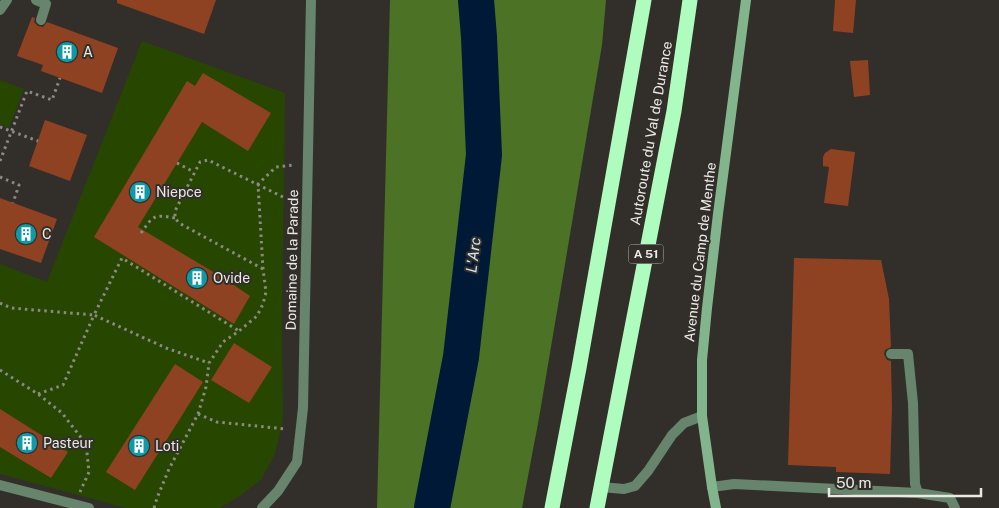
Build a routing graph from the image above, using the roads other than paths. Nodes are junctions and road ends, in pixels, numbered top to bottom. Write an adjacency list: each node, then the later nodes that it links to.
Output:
1 (8, 0): 7 (street)
2 (36, 0): 8 (street)
3 (311, 0): 16 (street, Domaine de la Parade)
4 (644, 0): 17 (highway)
5 (690, 0): 13 (highway, Autoroute du Val de Durance / A 51)
6 (746, 0): 10 (main road, Avenue du Camp de Menthe)
7 (0, 10)
8 (42, 20)
9 (891, 354): 14 (street)
10 (702, 416): 12 (main road, Avenue du Camp de Menthe); 13 (street)
11 (0, 485): 15 (street)
12 (712, 486): 14 (street); 19 (main road, Avenue du Camp de Menthe)
13 (601, 487): 18 (highway, Autoroute du Val de Durance / A 51)
14 (918, 493): 20 (street)
15 (89, 508)
16 (262, 508)
17 (552, 508)
18 (598, 508)
19 (716, 508)
20 (955, 508)

